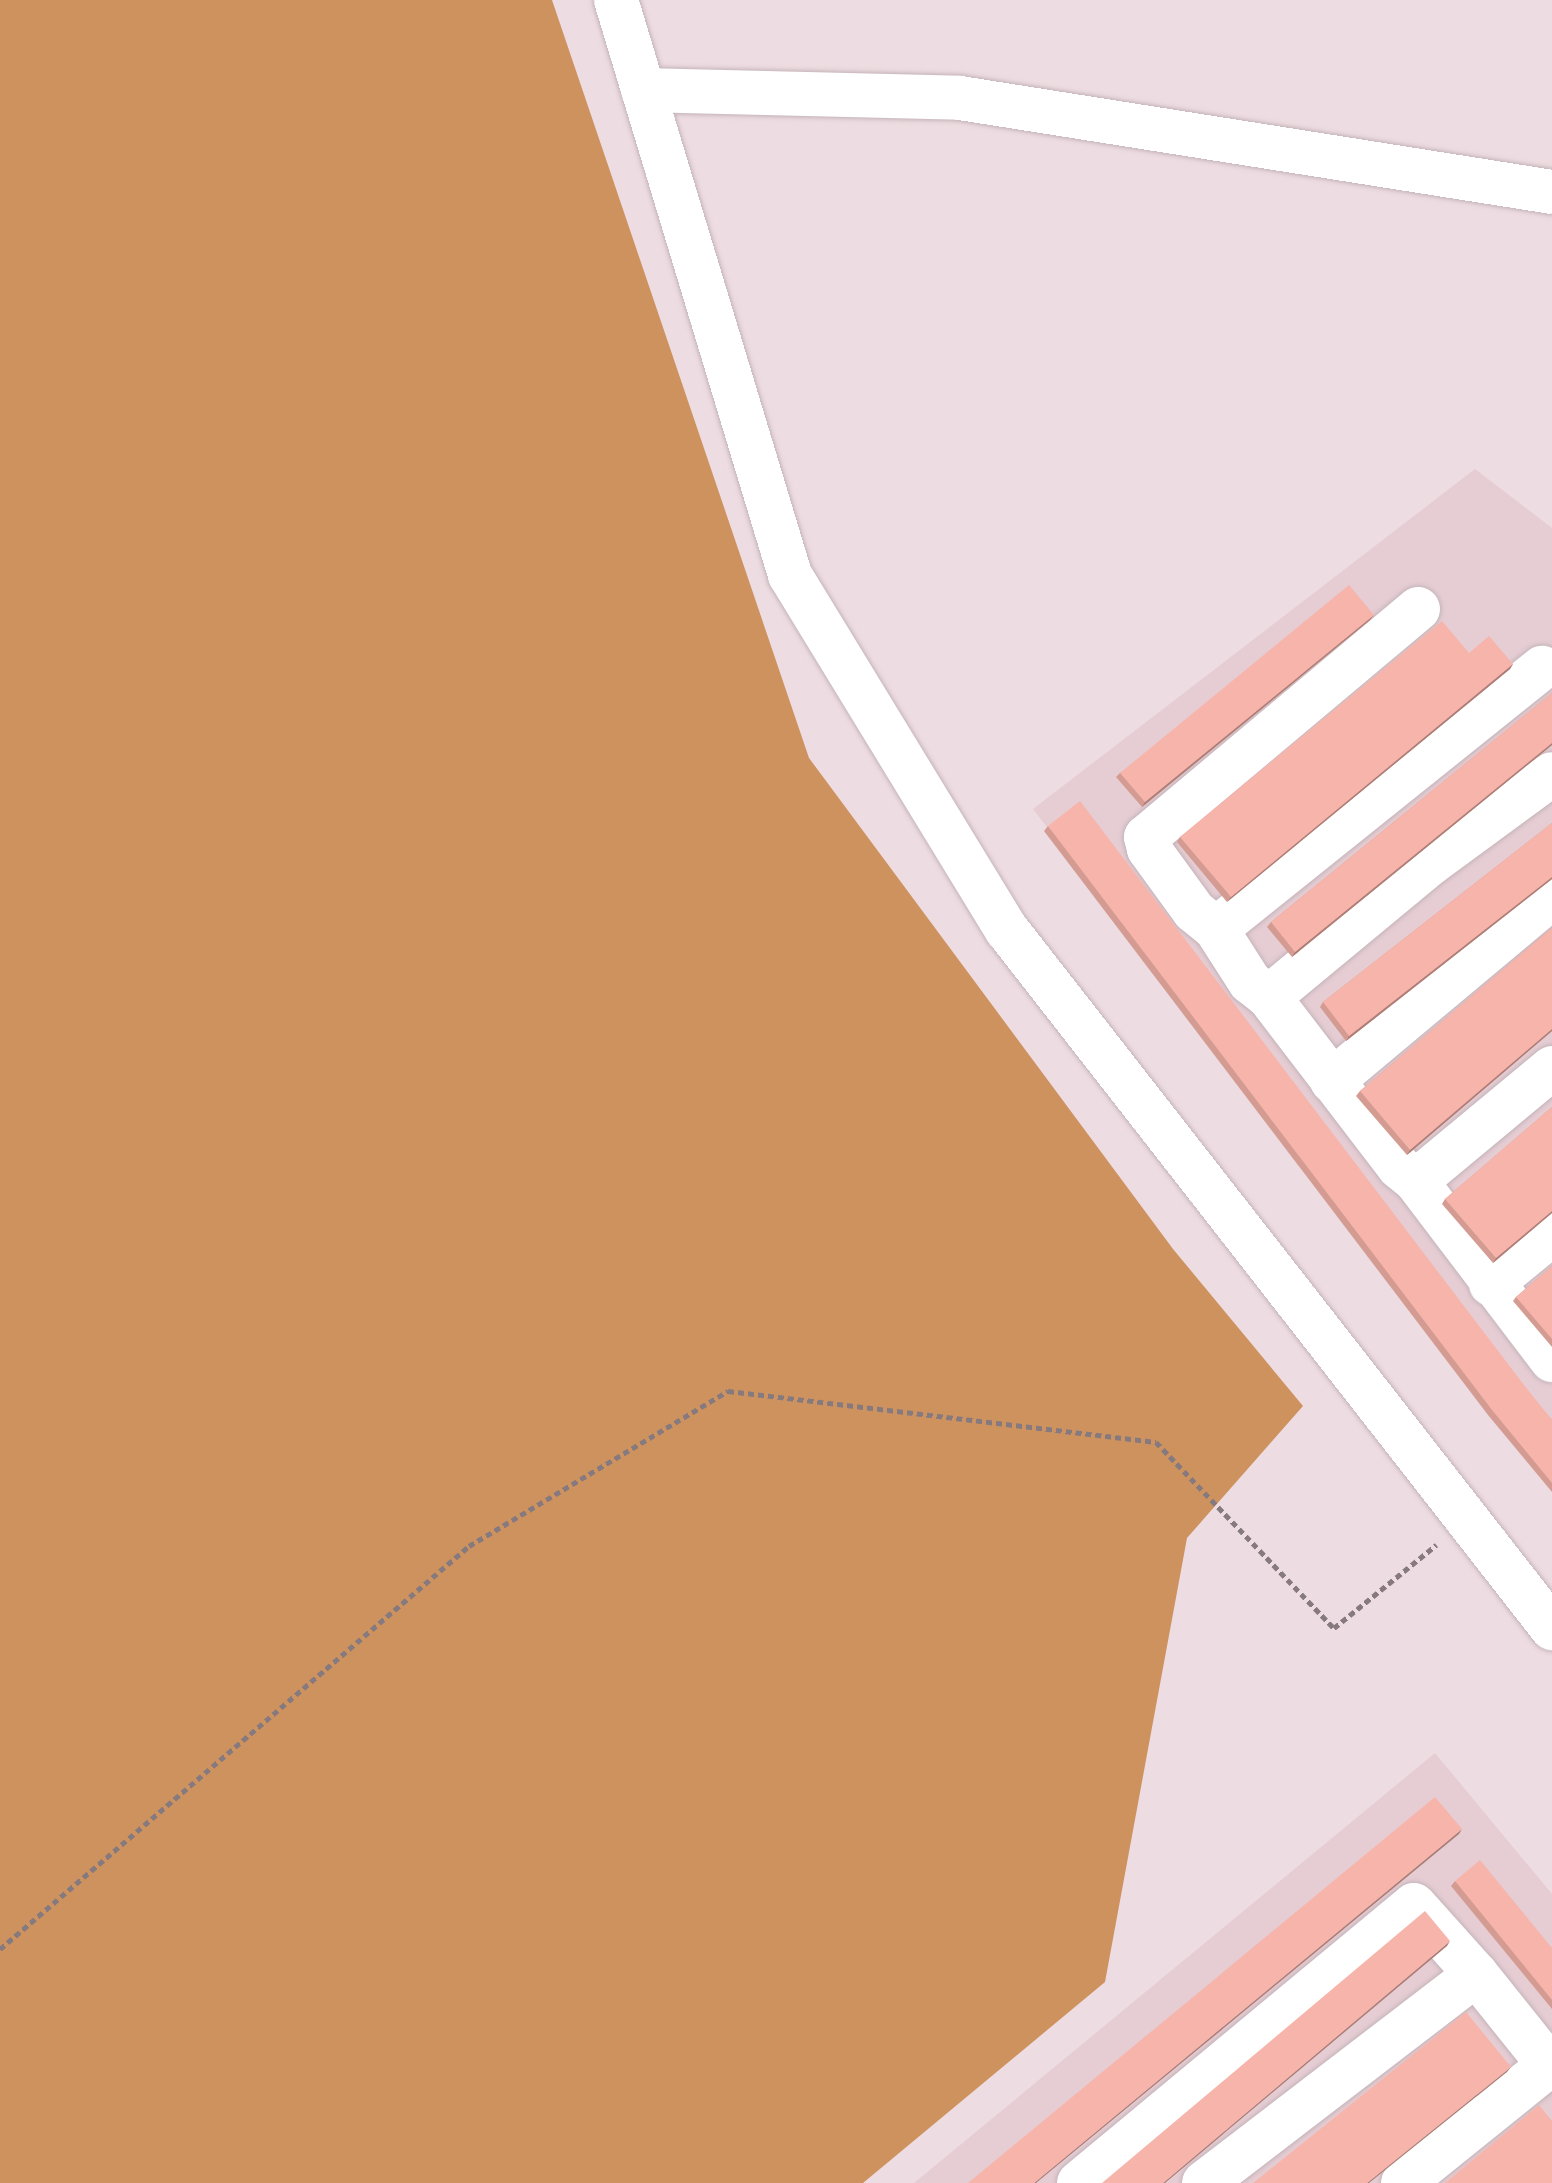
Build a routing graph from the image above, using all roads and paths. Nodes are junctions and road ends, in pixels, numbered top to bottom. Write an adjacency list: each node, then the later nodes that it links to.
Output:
1 (616, 0): 2 (street)
2 (643, 90): 3 (street); 16 (street)
3 (1552, 192)
4 (1418, 609): 8 (street)
5 (1542, 668): 8 (street)
6 (1552, 774): 9 (street)
7 (1552, 897): 11 (street)
8 (1216, 929): 9 (street)
9 (1269, 997): 11 (street)
10 (1552, 1068): 12 (street)
11 (1332, 1081): 12 (street)
12 (1416, 1181): 14 (street)
13 (1552, 1234): 14 (street)
14 (1491, 1284): 15 (street)
15 (1552, 1360)
16 (1468, 1520): 17 (street); 18 (path)
17 (1552, 1628)
18 (0, 1949)
19 (1476, 1974): 20 (street); 21 (street); 22 (street)
20 (1551, 2067): 23 (street)
21 (1079, 2183)
22 (1204, 2183)
23 (1403, 2183)

